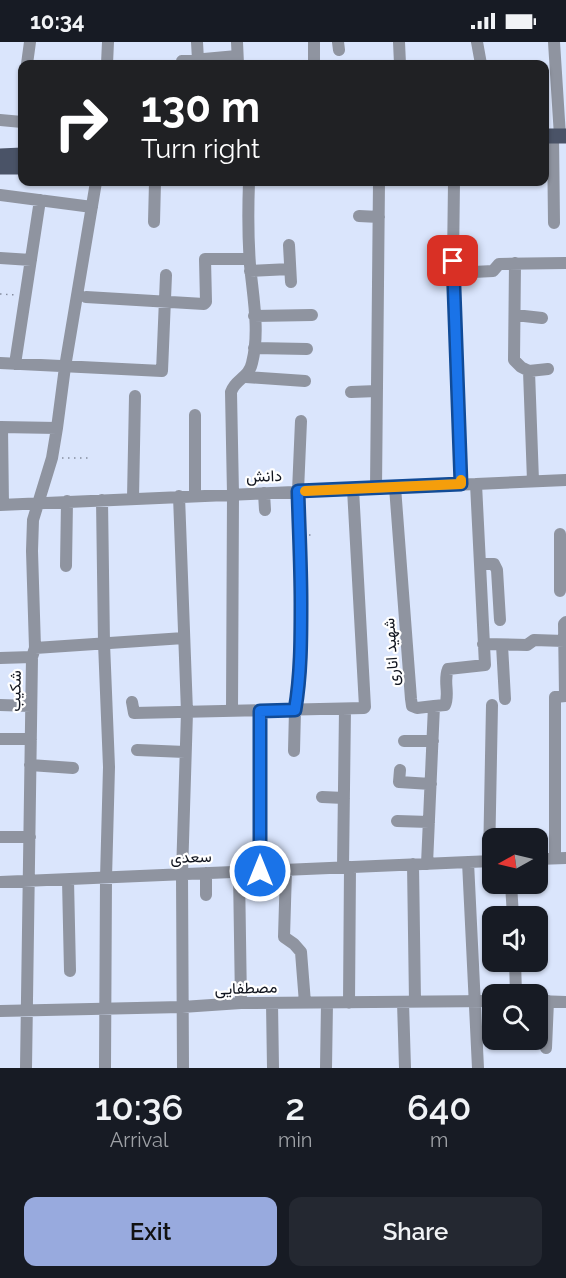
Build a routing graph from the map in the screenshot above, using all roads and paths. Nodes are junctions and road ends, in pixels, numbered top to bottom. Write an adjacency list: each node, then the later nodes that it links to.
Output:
1 (30, 42): 9 (street)
2 (108, 42): 10 (street)
3 (197, 42): 11 (street)
4 (237, 42): 12 (street)
5 (314, 42): 13 (street)
6 (399, 42): 14 (street)
7 (477, 42): 15 (street)
8 (554, 42): 16 (street)
9 (28, 60)
10 (107, 60)
11 (198, 60): 12 (street)
12 (238, 60)
13 (314, 60)
14 (400, 60)
15 (480, 60)
16 (561, 63): 19 (street)
17 (18, 118): 18 (street)
18 (0, 120)
19 (556, 136): 35 (street)
20 (18, 154): 21 (main road)
21 (0, 156)
22 (0, 167): 23 (main road)
23 (18, 167)
24 (95, 186): 31 (street, شکیب)
25 (155, 186): 34 (street)
26 (249, 186): 41 (street)
27 (379, 186): 33 (street)
28 (454, 186): 42 (street)
29 (0, 195): 30 (street)
30 (40, 200): 31 (street); 38 (street)
31 (92, 207): 56 (street, شکیب)
32 (359, 216): 33 (street)
33 (379, 217): 61 (street)
34 (154, 222)
35 (554, 224)
36 (289, 244): 41 (street)
37 (0, 258): 38 (street)
38 (31, 260): 45 (street)
39 (515, 263): 40 (street); 42 (street); 49 (street)
40 (566, 263)
41 (250, 265): 47 (street); 50 (street)
42 (454, 273): 73 (street)
43 (166, 275): 47 (street)
44 (0, 294): 45 (path)
45 (26, 296): 55 (street)
46 (86, 297): 47 (street)
47 (164, 302): 56 (street)
48 (312, 315): 50 (street)
49 (514, 315): 51 (street); 58 (street)
50 (254, 316): 52 (street)
51 (542, 318)
52 (254, 348): 53 (street); 59 (street)
53 (307, 348)
54 (0, 363): 55 (street)
55 (15, 364): 56 (street)
56 (64, 367): 67 (street, شکیب)
57 (548, 369): 58 (street)
58 (530, 371): 72 (street)
59 (246, 377): 60 (street); 80 (street)
60 (304, 381)
61 (377, 391): 62 (street); 76 (street)
62 (351, 392)
63 (135, 396): 83 (street)
64 (195, 415): 82 (street)
65 (301, 421): 78 (street)
66 (1, 427): 67 (street); 70 (street)
67 (57, 428): 68 (street, شکیب)
68 (52, 458): 69 (path); 86 (street, شکیب)
69 (88, 458)
70 (1, 462): 87 (street)
71 (566, 480): 72 (street, دانش)
72 (534, 481): 74 (street, دانش)
73 (461, 484): 74 (street, دانش); 75 (street, دانش)
74 (476, 484): 91 (street)
75 (395, 487): 76 (street, دانش); 110 (street, شهید اناری)
76 (376, 488): 77 (street, دانش)
77 (353, 489): 78 (street, دانش); 111 (street)
78 (298, 491): 79 (street, دانش); 112 (street)
79 (264, 493): 80 (street, دانش); 88 (street)
80 (233, 494): 82 (street, دانش); 113 (street)
81 (179, 496): 82 (street, دانش); 83 (street, دانش); 96 (street)
82 (195, 496)
83 (133, 498): 84 (street, دانش)
84 (102, 500): 85 (street, دانش); 98 (street)
85 (67, 501): 86 (street, دانش); 92 (street)
86 (38, 503): 87 (street, دانش); 101 (street, شکیب)
87 (1, 505)
88 (265, 510)
89 (560, 534): 90 (street)
90 (563, 556): 93 (street)
91 (480, 564): 94 (street); 99 (street)
92 (66, 566)
93 (560, 591)
94 (500, 620)
95 (566, 622): 97 (street)
96 (184, 638): 98 (street); 115 (street)
97 (564, 641): 100 (street); 103 (street)
98 (104, 643): 101 (street); 145 (street)
99 (483, 644): 100 (street); 110 (street)
100 (502, 645): 105 (street)
101 (34, 653): 102 (street); 109 (street, شکیب)
102 (0, 658)
103 (565, 658): 104 (street)
104 (566, 696): 134 (street)
105 (505, 699)
106 (132, 702): 115 (street)
107 (0, 705): 109 (street)
108 (492, 705): 131 (street)
109 (31, 706): 117 (street, شکیب)
110 (434, 706): 119 (street)
111 (345, 709): 112 (street); 128 (street)
112 (295, 710): 114 (street); 121 (street)
113 (232, 711): 114 (street); 115 (street)
114 (260, 711): 141 (street)
115 (187, 712): 122 (street)
116 (0, 739): 117 (street)
117 (31, 739): 123 (street, شکیب)
118 (404, 741): 119 (street)
119 (433, 741): 126 (street)
120 (137, 750): 122 (street)
121 (294, 751)
122 (185, 752): 144 (street)
123 (30, 765): 124 (street); 133 (street, شکیب)
124 (73, 768)
125 (400, 770): 126 (street)
126 (431, 784): 130 (street)
127 (322, 797): 128 (street)
128 (344, 798): 139 (street)
129 (397, 821): 130 (street)
130 (429, 822): 138 (street)
131 (490, 828)
132 (0, 837): 133 (street)
133 (30, 837): 147 (street, شکیب)
134 (560, 858)
135 (482, 861): 136 (street, سعدی)
136 (468, 862): 138 (street, سعدی); 151 (street)
137 (413, 864): 138 (street, سعدی); 139 (street, سعدی); 154 (street)
138 (427, 864)
139 (346, 867): 140 (street, سعدی); 159 (street)
140 (286, 870): 141 (street, سعدی); 157 (street)
141 (260, 871): 142 (street, سعدی)
142 (239, 872): 143 (street, سعدی); 160 (street)
143 (206, 873): 144 (street, سعدی); 149 (street)
144 (182, 874): 145 (street, سعدی); 161 (street)
145 (106, 878): 146 (street, سعدی); 162 (street)
146 (68, 880): 147 (street, سعدی); 150 (street)
147 (29, 881): 148 (street, سعدی); 164 (street, شکیب)
148 (0, 882)
149 (206, 895)
150 (70, 971)
151 (475, 1001): 152 (street, مصطفایی); 154 (street, مصطفایی); 171 (street)
152 (482, 1001)
153 (548, 1001): 155 (street)
154 (409, 1002): 159 (street, مصطفایی); 170 (street)
155 (566, 1002)
156 (272, 1003): 157 (street, مصطفایی); 160 (street, مصطفایی); 168 (street)
157 (305, 1003): 158 (street, مصطفایی)
158 (327, 1003): 159 (street, مصطفایی); 169 (street)
159 (349, 1003)
160 (241, 1004): 161 (street, مصطفایی)
161 (182, 1006): 162 (street, مصطفایی); 167 (street)
162 (106, 1009): 164 (street, مصطفایی); 166 (street)
163 (0, 1011): 164 (street, مصطفایی)
164 (26, 1011): 165 (street, شکیب)
165 (26, 1068)
166 (105, 1068)
167 (183, 1068)
168 (273, 1068)
169 (326, 1068)
170 (405, 1068)
171 (478, 1068)

